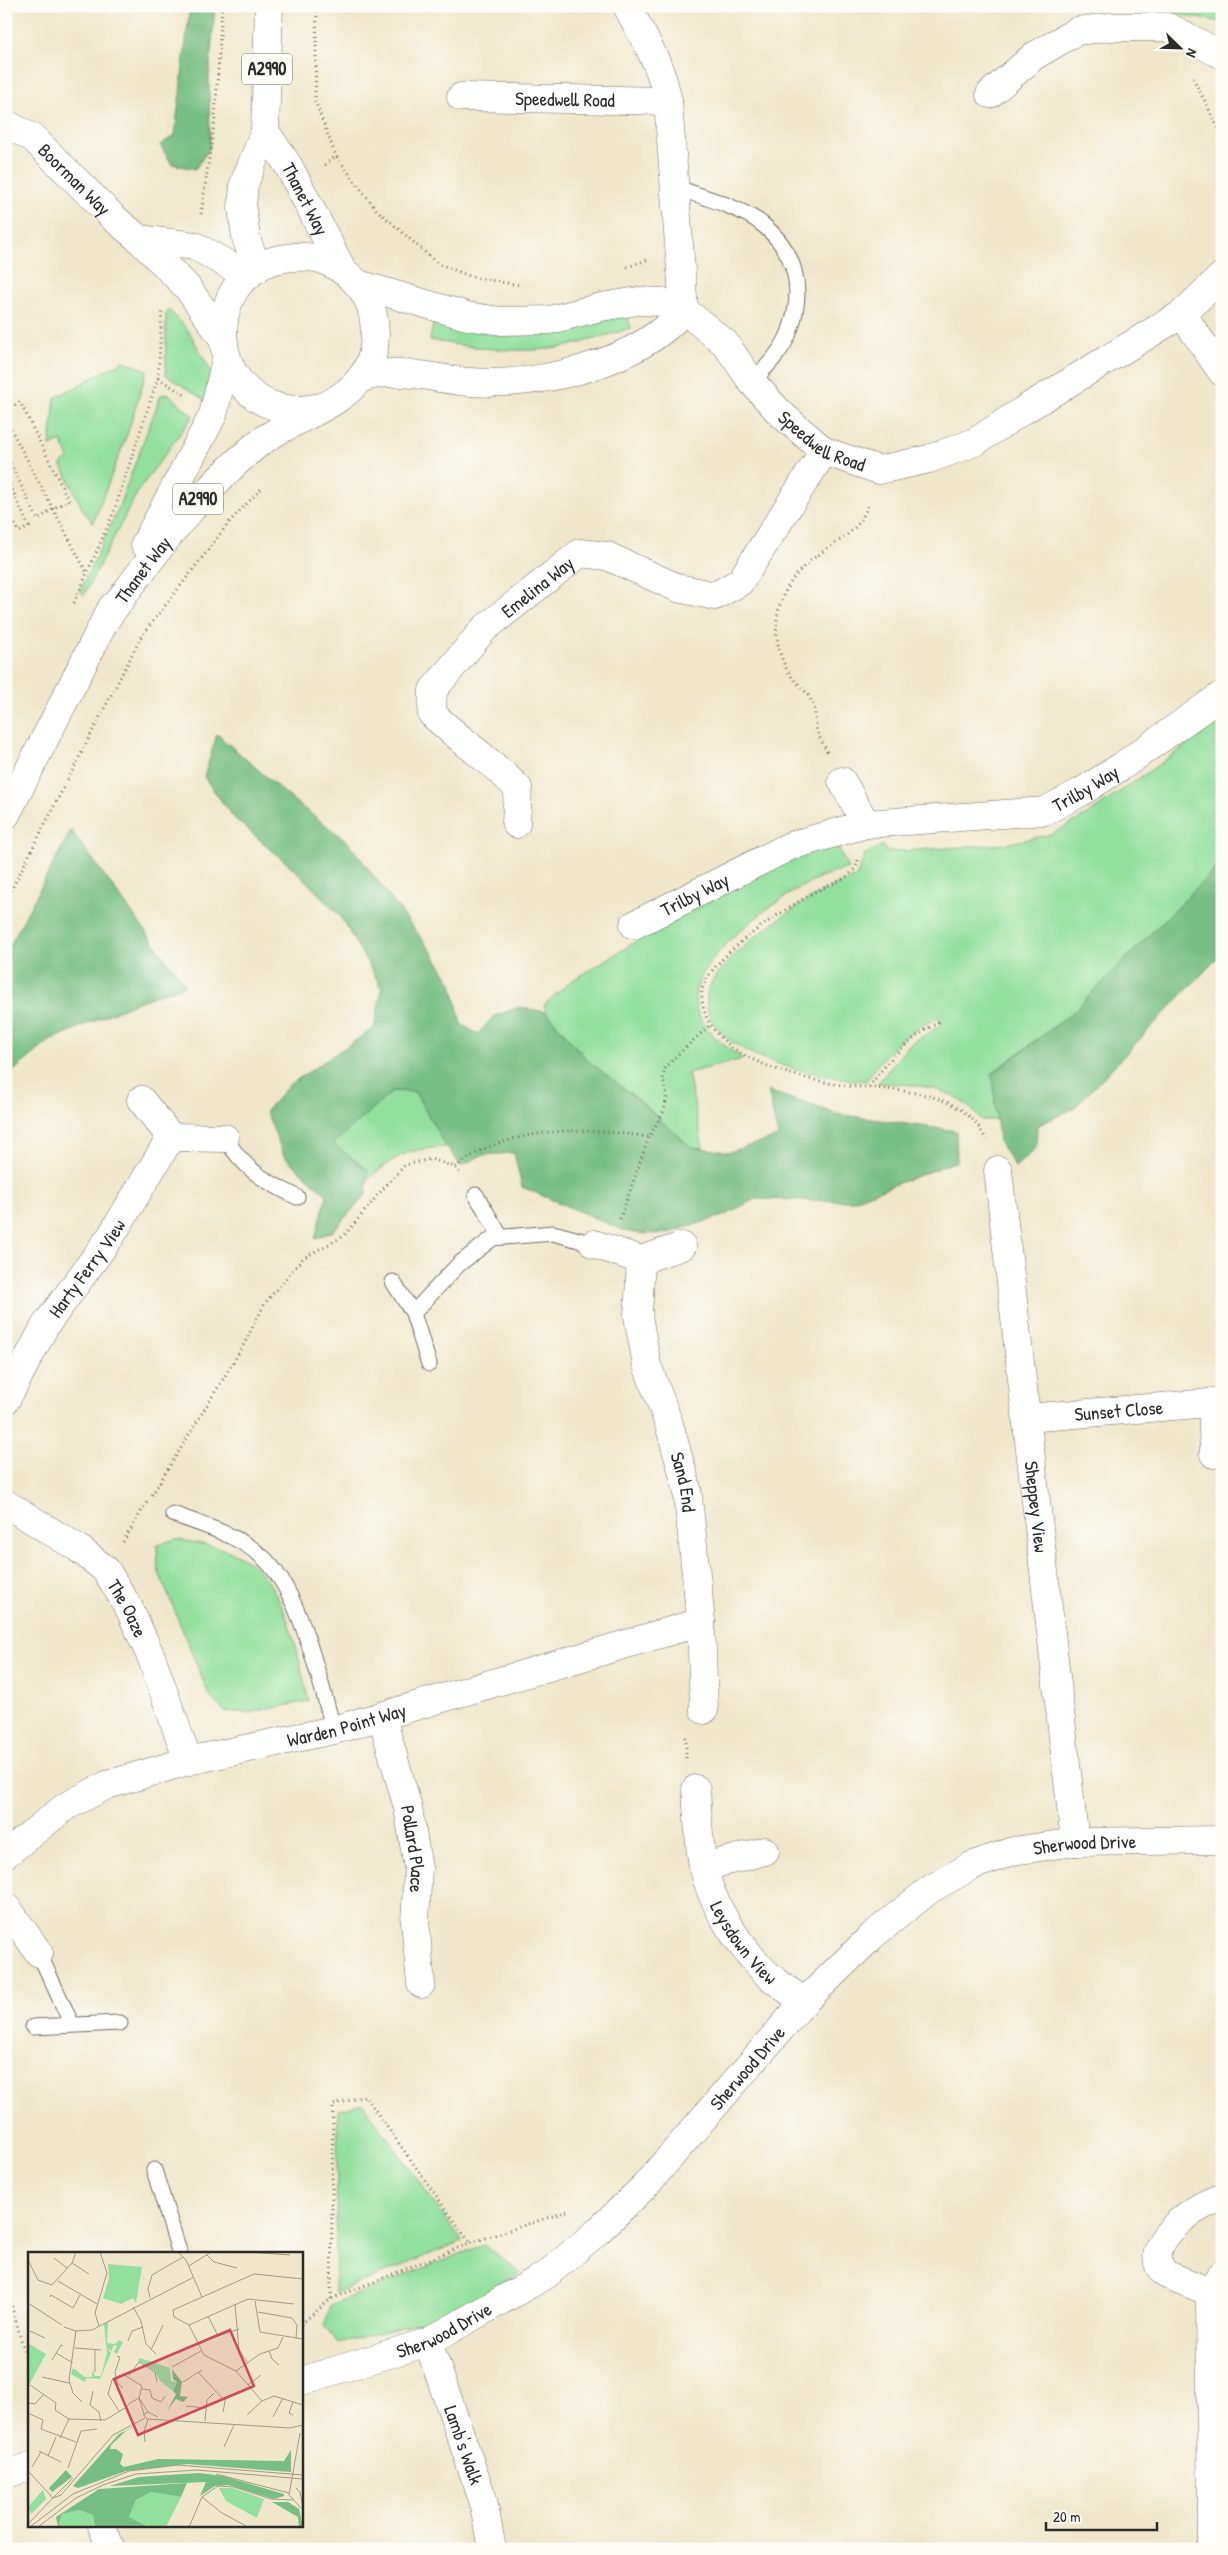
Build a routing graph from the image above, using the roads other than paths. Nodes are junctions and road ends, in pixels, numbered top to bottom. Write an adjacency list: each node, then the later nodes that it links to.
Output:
1 (269, 6): 8 (street, Thanet Way / A2990)
2 (627, 6): 6 (street)
3 (1222, 55): 4 (street)
4 (990, 94)
5 (461, 97): 6 (street, Speedwell Road)
6 (668, 101): 9 (street)
7 (6, 124): 10 (street, Boorman Way)
8 (265, 131): 11 (street, Thanet Way / A2990); 12 (street, Thanet Way)
9 (674, 187): 14 (street); 19 (lane)
10 (139, 239): 11 (street); 16 (street, Boorman Way)
11 (252, 272): 12 (street, Thanet Way); 16 (street, Thanet Way)
12 (350, 276): 14 (street, Speedwell Road); 18 (street, Thanet Way)
13 (1222, 276): 15 (street, Speedwell Road)
14 (684, 310): 18 (street); 19 (street, Speedwell Road)
15 (1182, 314): 17 (street); 21 (street, Speedwell Road)
16 (224, 348): 20 (street, Thanet Way); 22 (street, Thanet Way / A2990)
17 (1222, 372)
18 (361, 378): 20 (street, Thanet Way)
19 (752, 382): 21 (street, Speedwell Road)
20 (321, 407): 22 (street, Thanet Way / A2990)
21 (824, 451): 26 (street, Emelina Way)
22 (104, 622): 25 (street, Thanet Way / A2990)
23 (1222, 695): 27 (street, Trilby Way)
24 (842, 781): 27 (street)
25 (6, 815)
26 (516, 824)
27 (858, 826): 28 (street, Trilby Way)
28 (634, 925)
29 (141, 1100): 30 (street)
30 (171, 1137): 31 (street); 42 (street, Harty Ferry View)
31 (225, 1138): 34 (lane)
32 (998, 1170): 44 (street, Sheppey View)
33 (476, 1196): 35 (lane)
34 (297, 1197)
35 (501, 1237): 37 (lane); 40 (lane)
36 (682, 1246): 38 (street)
37 (605, 1248): 38 (street)
38 (641, 1260): 48 (street, Sand End)
39 (393, 1282): 40 (lane)
40 (413, 1313): 41 (lane)
41 (429, 1364)
42 (6, 1400)
43 (1217, 1402): 44 (street, Sunset Close); 45 (street, Sunset Close)
44 (1027, 1418): 55 (street, Sheppey View)
45 (1214, 1454)
46 (6, 1504): 52 (street, The Oaze)
47 (173, 1514): 51 (lane)
48 (701, 1622): 49 (street, Sand End); 50 (street, Warden Point Way)
49 (704, 1710)
50 (382, 1717): 51 (street, Warden Point Way); 61 (street, Pollard Place)
51 (334, 1730): 52 (street, Warden Point Way)
52 (188, 1761): 57 (street, Warden Point Way)
53 (696, 1789): 58 (street, Leysdown View)
54 (1222, 1840): 55 (street, Sherwood Drive)
55 (1075, 1842): 62 (street, Sherwood Drive)
56 (764, 1851): 58 (street)
57 (6, 1854)
58 (704, 1867): 62 (street, Leysdown View)
59 (6, 1906): 60 (street)
60 (39, 1953): 64 (lane)
61 (421, 1984)
62 (804, 2002): 70 (street, Sherwood Drive)
63 (120, 2023): 64 (lane)
64 (72, 2025): 65 (lane)
65 (34, 2027)
66 (154, 2170): 68 (lane)
67 (1222, 2198): 69 (street)
68 (179, 2252)
69 (1216, 2283): 77 (street)
70 (428, 2342): 71 (street, Sherwood Drive); 76 (street, Lamb's Walk)
71 (302, 2381)
72 (28, 2467): 73 (street)
73 (6, 2474)
74 (103, 2528): 75 (street)
75 (111, 2549)
76 (492, 2549)
77 (1212, 2549)

